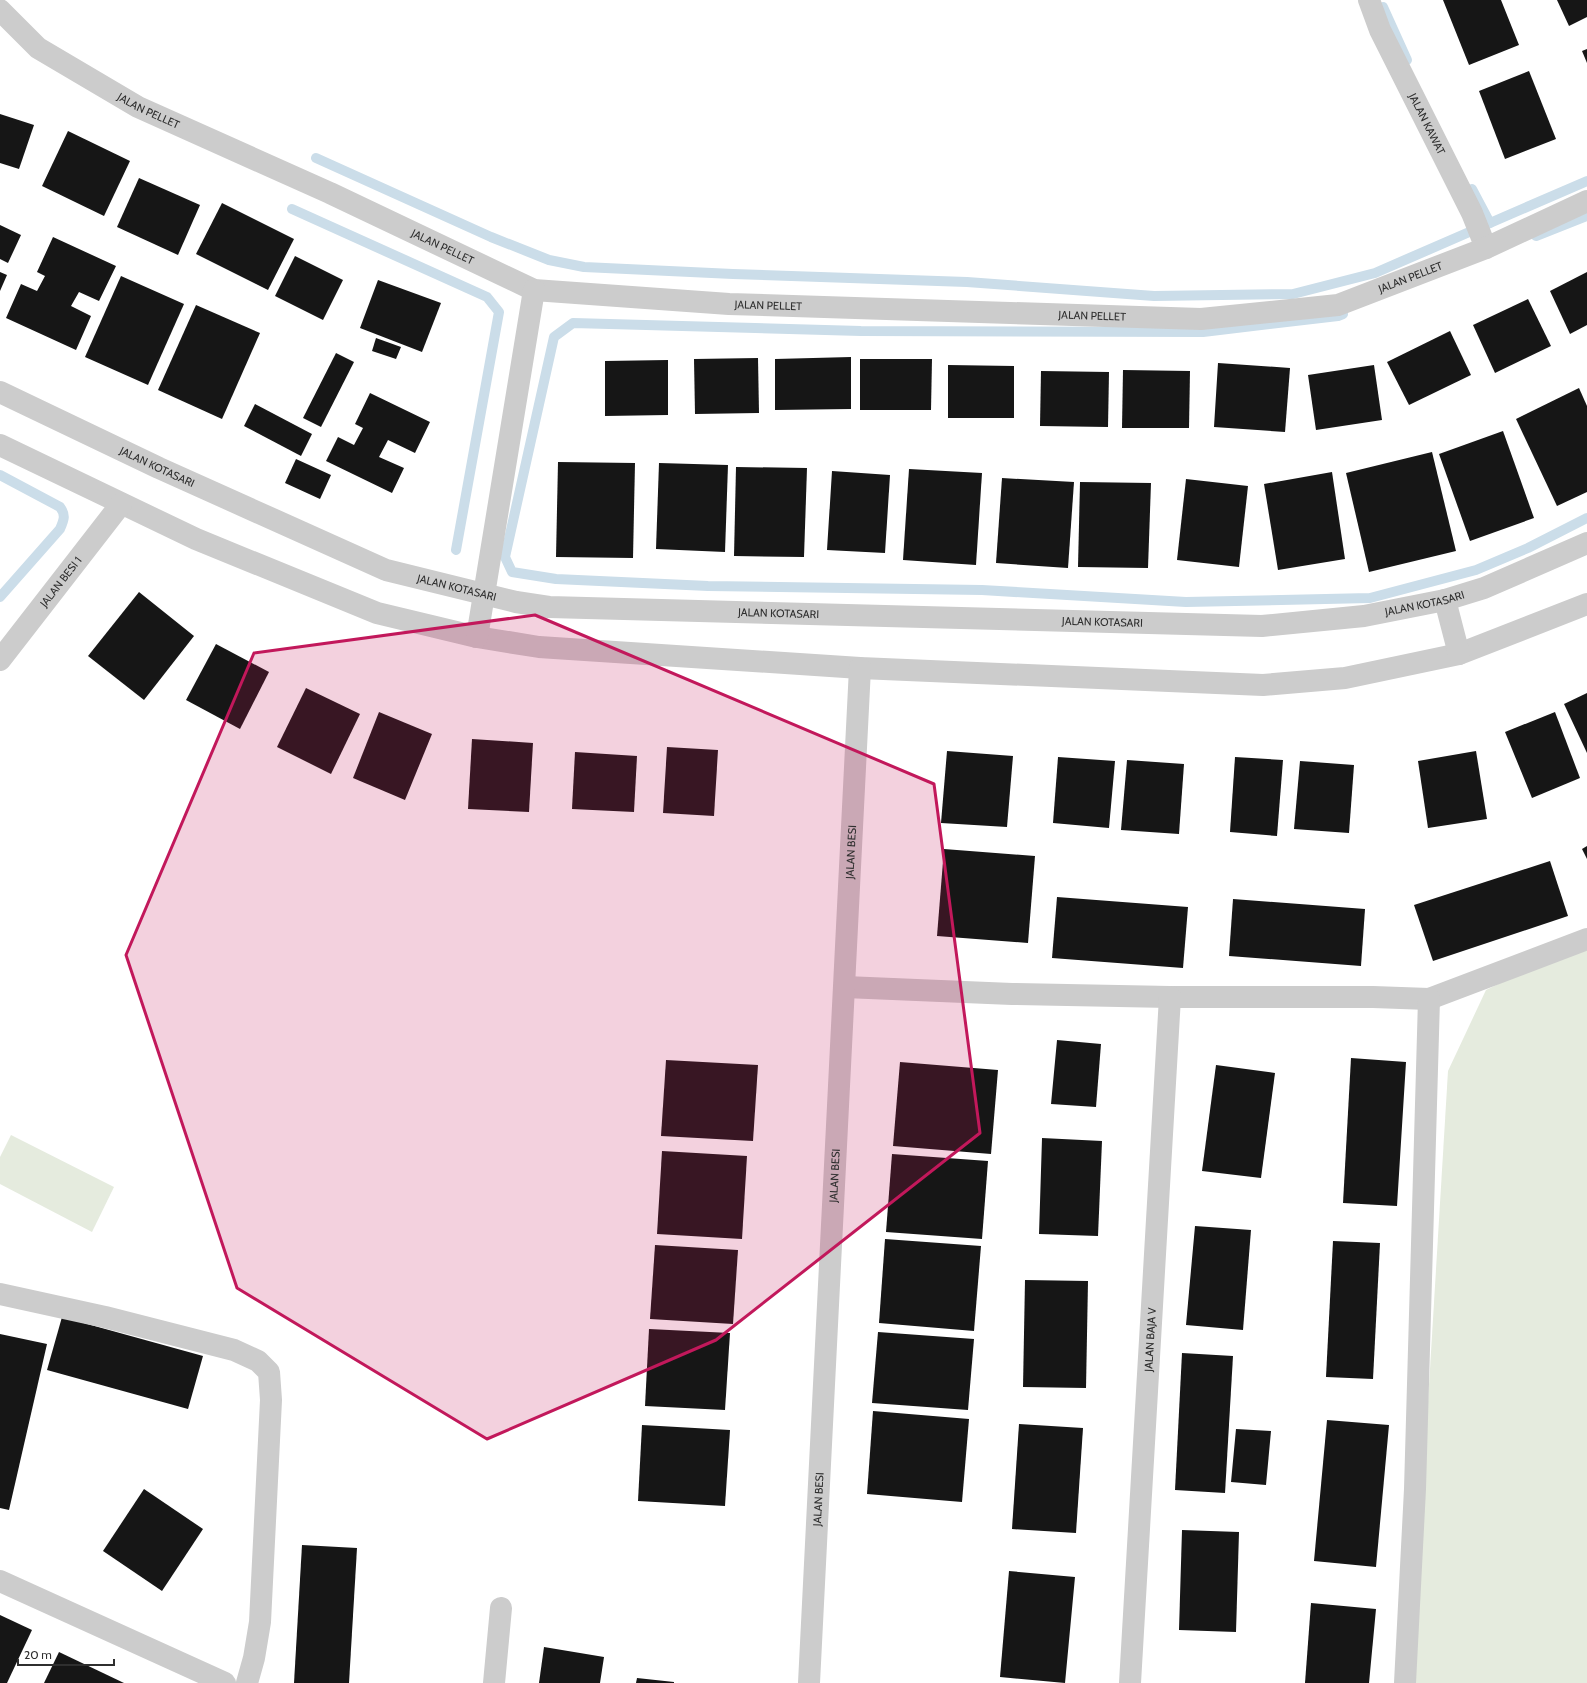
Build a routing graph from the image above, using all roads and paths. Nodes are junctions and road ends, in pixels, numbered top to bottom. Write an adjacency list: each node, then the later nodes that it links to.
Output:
1 (1369, 0): 4 (street, JALAN KAWAT)
2 (0, 10): 5 (street, JALAN PELLET)
3 (1587, 201): 4 (street, JALAN PELLET)
4 (1480, 234): 5 (street, JALAN PELLET)
5 (534, 290): 10 (street)
6 (0, 392): 10 (street, JALAN KOTASARI)
7 (0, 445): 8 (street)
8 (121, 504): 13 (street); 15 (street, JALAN BESI 1)
9 (1587, 543): 11 (street, JALAN KOTASARI)
10 (485, 594): 11 (street, JALAN KOTASARI); 13 (street)
11 (1445, 600): 14 (street)
12 (1587, 604): 14 (street)
13 (477, 637): 16 (street)
14 (1458, 654): 16 (street)
15 (0, 660)
16 (860, 668): 18 (street, JALAN BESI)
17 (1587, 939): 20 (street)
18 (844, 986): 19 (street); 27 (street, JALAN BESI)
19 (1170, 997): 20 (street); 28 (street, JALAN BAJA V)
20 (1429, 999): 29 (street)
21 (0, 1294): 25 (street)
22 (0, 1581): 24 (street)
23 (501, 1608): 26 (street)
24 (225, 1683)
25 (247, 1683)
26 (494, 1683)
27 (809, 1683)
28 (1130, 1683)
29 (1404, 1683)

